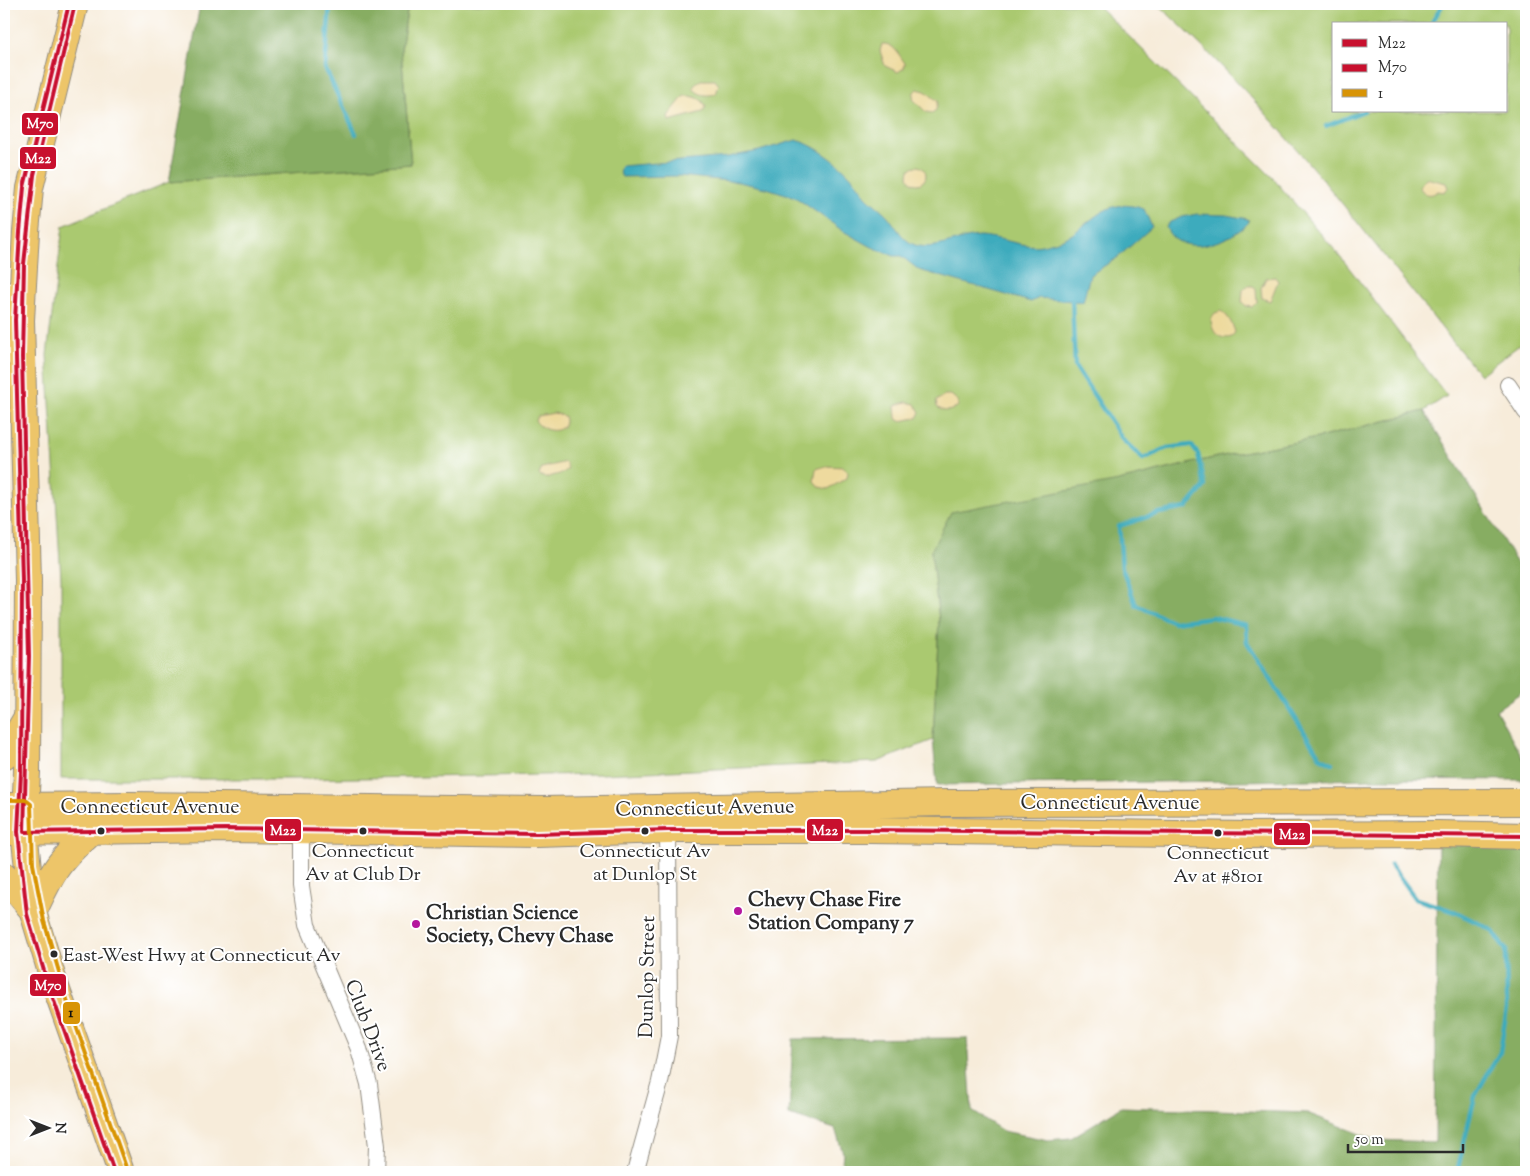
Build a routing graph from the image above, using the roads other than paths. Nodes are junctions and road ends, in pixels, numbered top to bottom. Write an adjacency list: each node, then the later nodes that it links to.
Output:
1 (75, 4): 2 (main road)
2 (13, 290): 3 (main road)
3 (12, 357): 6 (main road)
4 (1508, 386): 5 (street)
5 (1526, 412)
6 (28, 716): 7 (main road); 9 (main road)
7 (4, 756)
8 (1526, 802): 11 (main road, Connecticut Avenue)
9 (15, 806): 10 (main road, Connecticut Avenue); 13 (main road)
10 (301, 818): 11 (main road, Connecticut Avenue); 12 (main road, Connecticut Avenue); 18 (street, Club Drive)
11 (668, 819): 14 (main road, Connecticut Avenue); 19 (street, Dunlop Street)
12 (93, 830): 13 (main road, Connecticut Avenue); 16 (main road)
13 (14, 832): 16 (main road)
14 (1526, 836)
15 (4, 876): 16 (main road)
16 (33, 912): 17 (main road)
17 (121, 1172)
18 (376, 1172)
19 (635, 1172)

